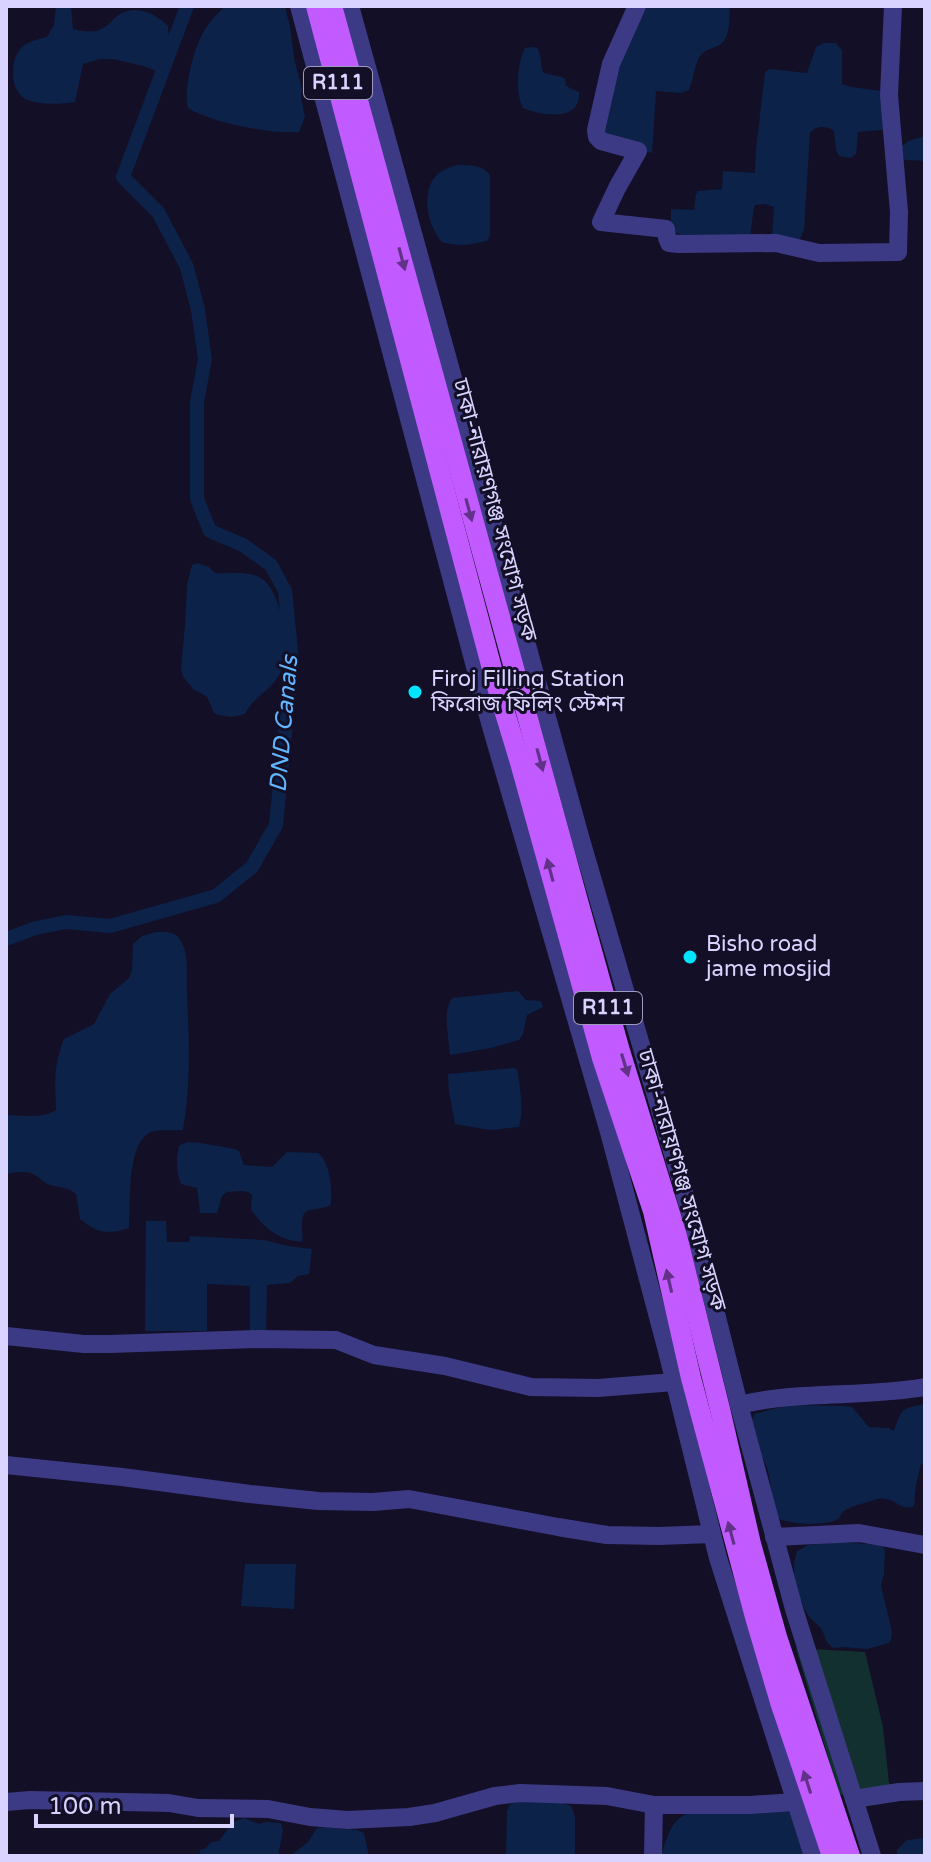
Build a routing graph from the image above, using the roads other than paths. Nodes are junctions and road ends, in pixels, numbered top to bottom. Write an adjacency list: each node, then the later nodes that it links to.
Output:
1 (299, 6): 8 (street)
2 (316, 6): 7 (main road, ঢাকা-নারায়ণগঞ্জ সংযোগ সড়ক / R111)
3 (332, 6): 7 (main road, ঢাকা-নারায়ণগঞ্জ সংযোগ সড়ক / R111)
4 (350, 6): 8 (street)
5 (637, 6): 6 (street)
6 (893, 6)
7 (366, 159): 8 (main road, ঢাকা-নারায়ণগঞ্জ সংযোগ সড়ক / R111)
8 (382, 216): 9 (main road, ঢাকা-নারায়ণগঞ্জ সংযোগ সড়ক / R111); 12 (main road, ঢাকা-নারায়ণগঞ্জ সংযোগ সড়ক / R111)
9 (572, 842): 10 (street); 11 (main road, ঢাকা-নারায়ণগঞ্জ সংযোগ সড়ক / R111)
10 (622, 980): 11 (main road); 16 (street)
11 (602, 986): 29 (main road, ঢাকা-নারায়ণগঞ্জ সংযোগ সড়ক / R111, one-way to 29)
12 (617, 1130): 14 (street); 28 (main road, ঢাকা-নারায়ণগঞ্জ সংযোগ সড়ক / R111, one-way to 12)
13 (6, 1336): 14 (street)
14 (674, 1382): 18 (street)
15 (925, 1387): 16 (street)
16 (739, 1405): 19 (street)
17 (6, 1465): 18 (street)
18 (711, 1534): 24 (street)
19 (774, 1537): 20 (street); 22 (street)
20 (925, 1545)
21 (925, 1791): 22 (street)
22 (854, 1799): 30 (street)
23 (6, 1802): 25 (street)
24 (795, 1802): 25 (street); 27 (street)
25 (654, 1805): 26 (street)
26 (653, 1856)
27 (813, 1856)
28 (832, 1856)
29 (850, 1856)
30 (872, 1856)

